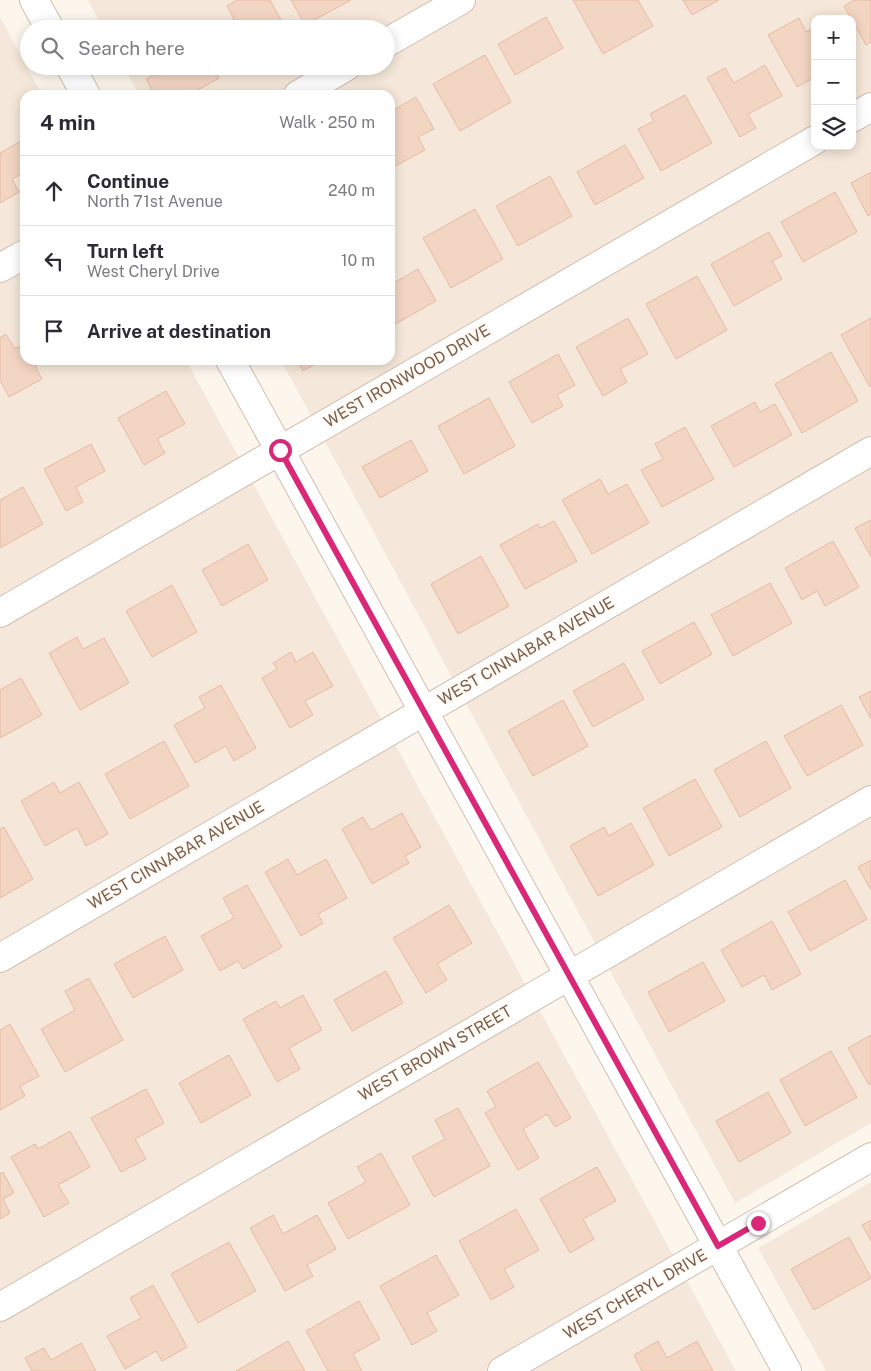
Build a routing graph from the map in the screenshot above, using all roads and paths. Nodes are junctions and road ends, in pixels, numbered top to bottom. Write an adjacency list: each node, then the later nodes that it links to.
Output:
1 (34, 0): 3 (street)
2 (461, 0): 4 (street)
3 (45, 20)
4 (395, 39)
5 (75, 75): 7 (street)
6 (332, 75): 8 (street)
7 (83, 90)
8 (306, 90)
9 (871, 107): 10 (street)
10 (856, 116)
11 (811, 142): 15 (street, WEST IRONWOOD DRIVE)
12 (20, 257): 13 (street)
13 (0, 268)
14 (233, 365): 15 (street)
15 (280, 450): 17 (street, WEST IRONWOOD DRIVE); 18 (street)
16 (871, 451): 18 (street, WEST CINNABAR AVENUE)
17 (0, 613)
18 (423, 710): 20 (street, WEST CINNABAR AVENUE); 21 (street)
19 (871, 800): 21 (street, WEST BROWN STREET)
20 (0, 958)
21 (570, 974): 23 (street); 24 (street, WEST BROWN STREET)
22 (871, 1157): 23 (street, WEST CHERYL DRIVE)
23 (718, 1246): 25 (street, WEST CHERYL DRIVE); 26 (street)
24 (0, 1307)
25 (502, 1371)
26 (787, 1371)

